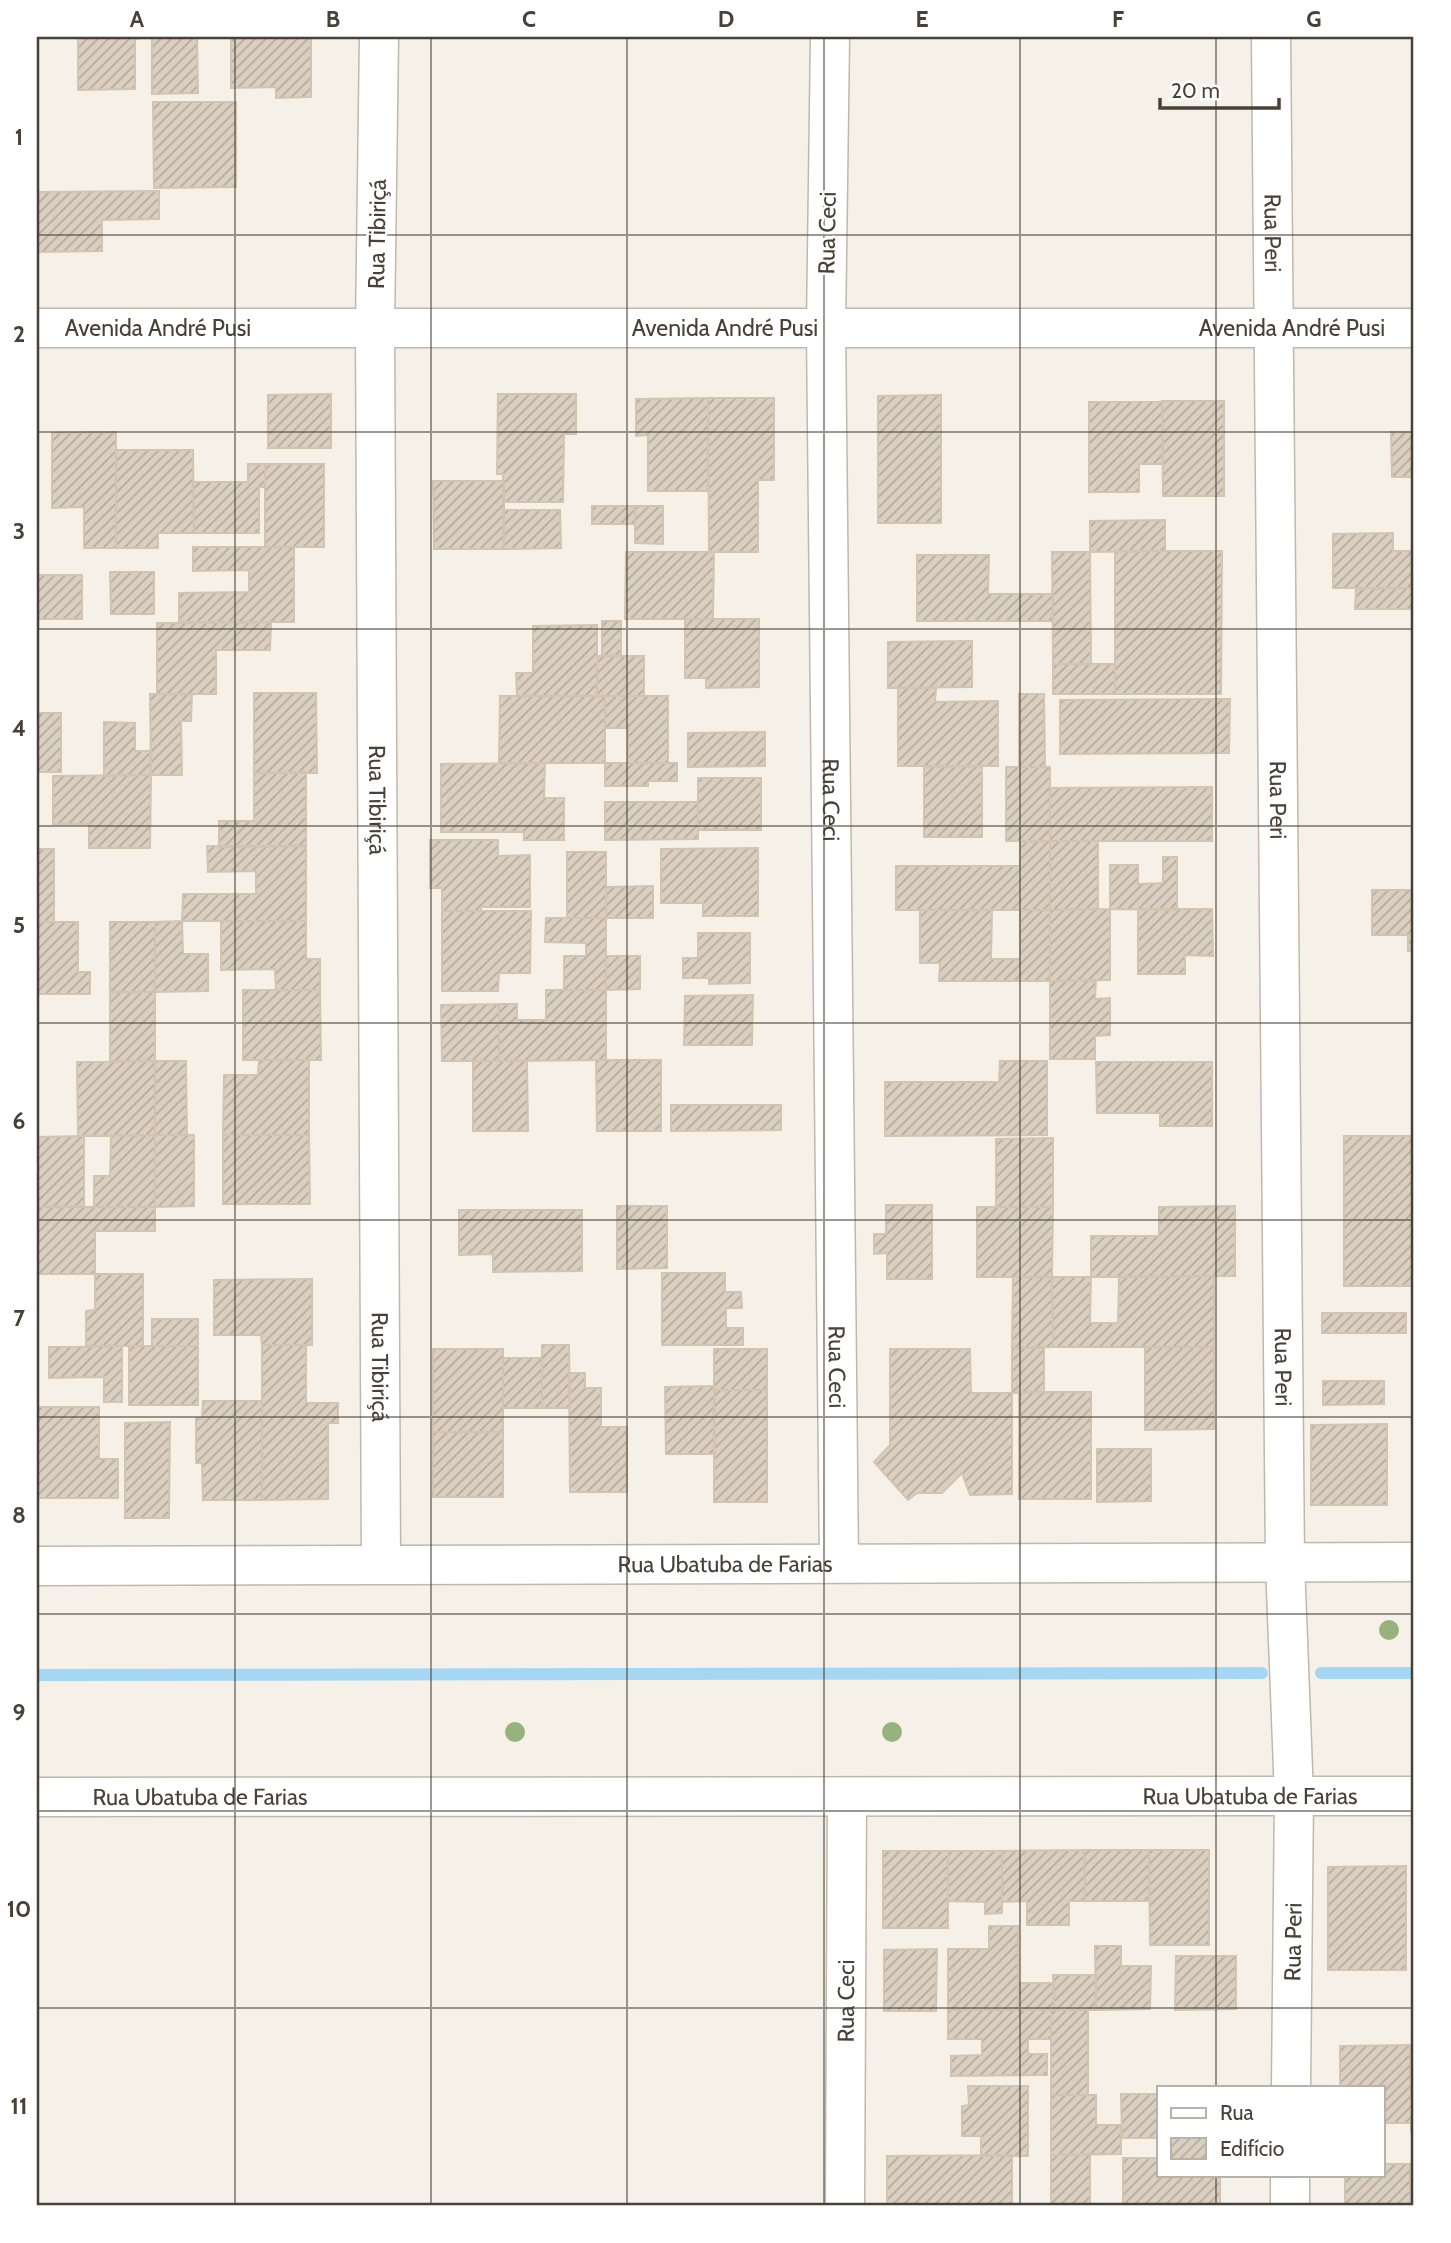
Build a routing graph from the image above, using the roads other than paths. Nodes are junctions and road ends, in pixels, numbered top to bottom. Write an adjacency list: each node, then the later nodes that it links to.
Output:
1 (379, 37): 5 (street, Rua Tibiriçá)
2 (830, 37): 6 (street, Rua Ceci)
3 (1271, 37): 7 (street, Rua Peri)
4 (37, 328): 5 (street, Avenida André Pusi)
5 (375, 328): 6 (street, Avenida André Pusi); 12 (street, Rua Tibiriçá)
6 (826, 328): 7 (street, Avenida André Pusi); 10 (street, Rua Ceci)
7 (1272, 328): 8 (street, Avenida André Pusi); 11 (street, Rua Peri)
8 (1414, 328)
9 (1414, 1562): 11 (street, Rua Ubatuba de Farias)
10 (839, 1563): 11 (street, Rua Ubatuba de Farias); 12 (street, Rua Ubatuba de Farias)
11 (1284, 1563): 14 (street, Rua Peri)
12 (381, 1564): 13 (street, Rua Ubatuba de Farias)
13 (37, 1566)
14 (1294, 1796): 15 (street, Rua Ubatuba de Farias); 17 (street, Rua Ubatuba de Farias); 18 (street, Rua Peri)
15 (1414, 1796)
16 (37, 1797): 17 (street, Rua Ubatuba de Farias)
17 (847, 1797): 20 (street, Rua Ceci)
18 (1291, 2086)
19 (1290, 2176): 21 (street)
20 (845, 2206)
21 (1290, 2206)

